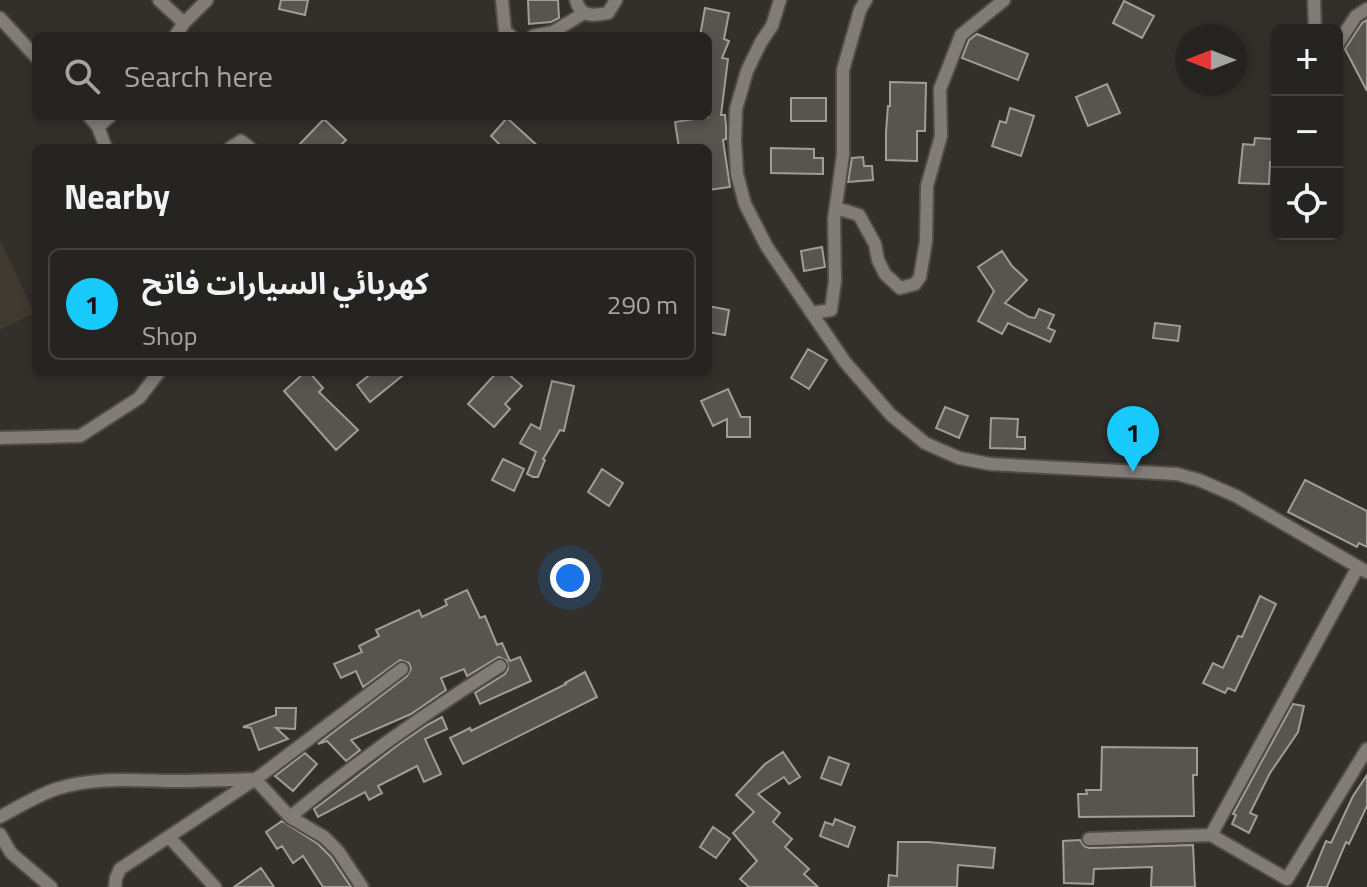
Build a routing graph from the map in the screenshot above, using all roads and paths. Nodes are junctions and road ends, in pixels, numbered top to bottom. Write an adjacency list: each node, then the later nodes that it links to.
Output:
1 (159, 0): 13 (street)
2 (207, 0): 13 (street)
3 (502, 0): 16 (street)
4 (576, 0): 11 (street)
5 (616, 0): 11 (street)
6 (780, 0): 25 (street)
7 (866, 0): 24 (street)
8 (1004, 0): 24 (street)
9 (1314, 0): 14 (street)
10 (1367, 9): 18 (street)
11 (584, 13): 17 (street)
12 (0, 18): 19 (street)
13 (184, 23): 15 (street)
14 (1315, 24)
15 (178, 32)
16 (506, 32)
17 (553, 32)
18 (1343, 36)
19 (32, 53)
20 (92, 120): 22 (street)
21 (106, 120): 22 (street)
22 (98, 127): 23 (street)
23 (104, 144)
24 (836, 208): 25 (street)
25 (812, 313): 28 (street)
26 (156, 376): 27 (street)
27 (0, 438)
28 (1363, 569): 36 (street)
29 (500, 666): 34 (street)
30 (402, 669): 32 (street)
31 (1367, 749): 39 (street)
32 (255, 779): 33 (street); 34 (street); 37 (street)
33 (0, 817)
34 (290, 817): 43 (street)
35 (0, 834): 40 (street)
36 (1211, 835): 38 (street); 39 (street)
37 (169, 837): 41 (street); 42 (street)
38 (1089, 839)
39 (1279, 881)
40 (51, 887)
41 (115, 887)
42 (215, 887)
43 (362, 887)

